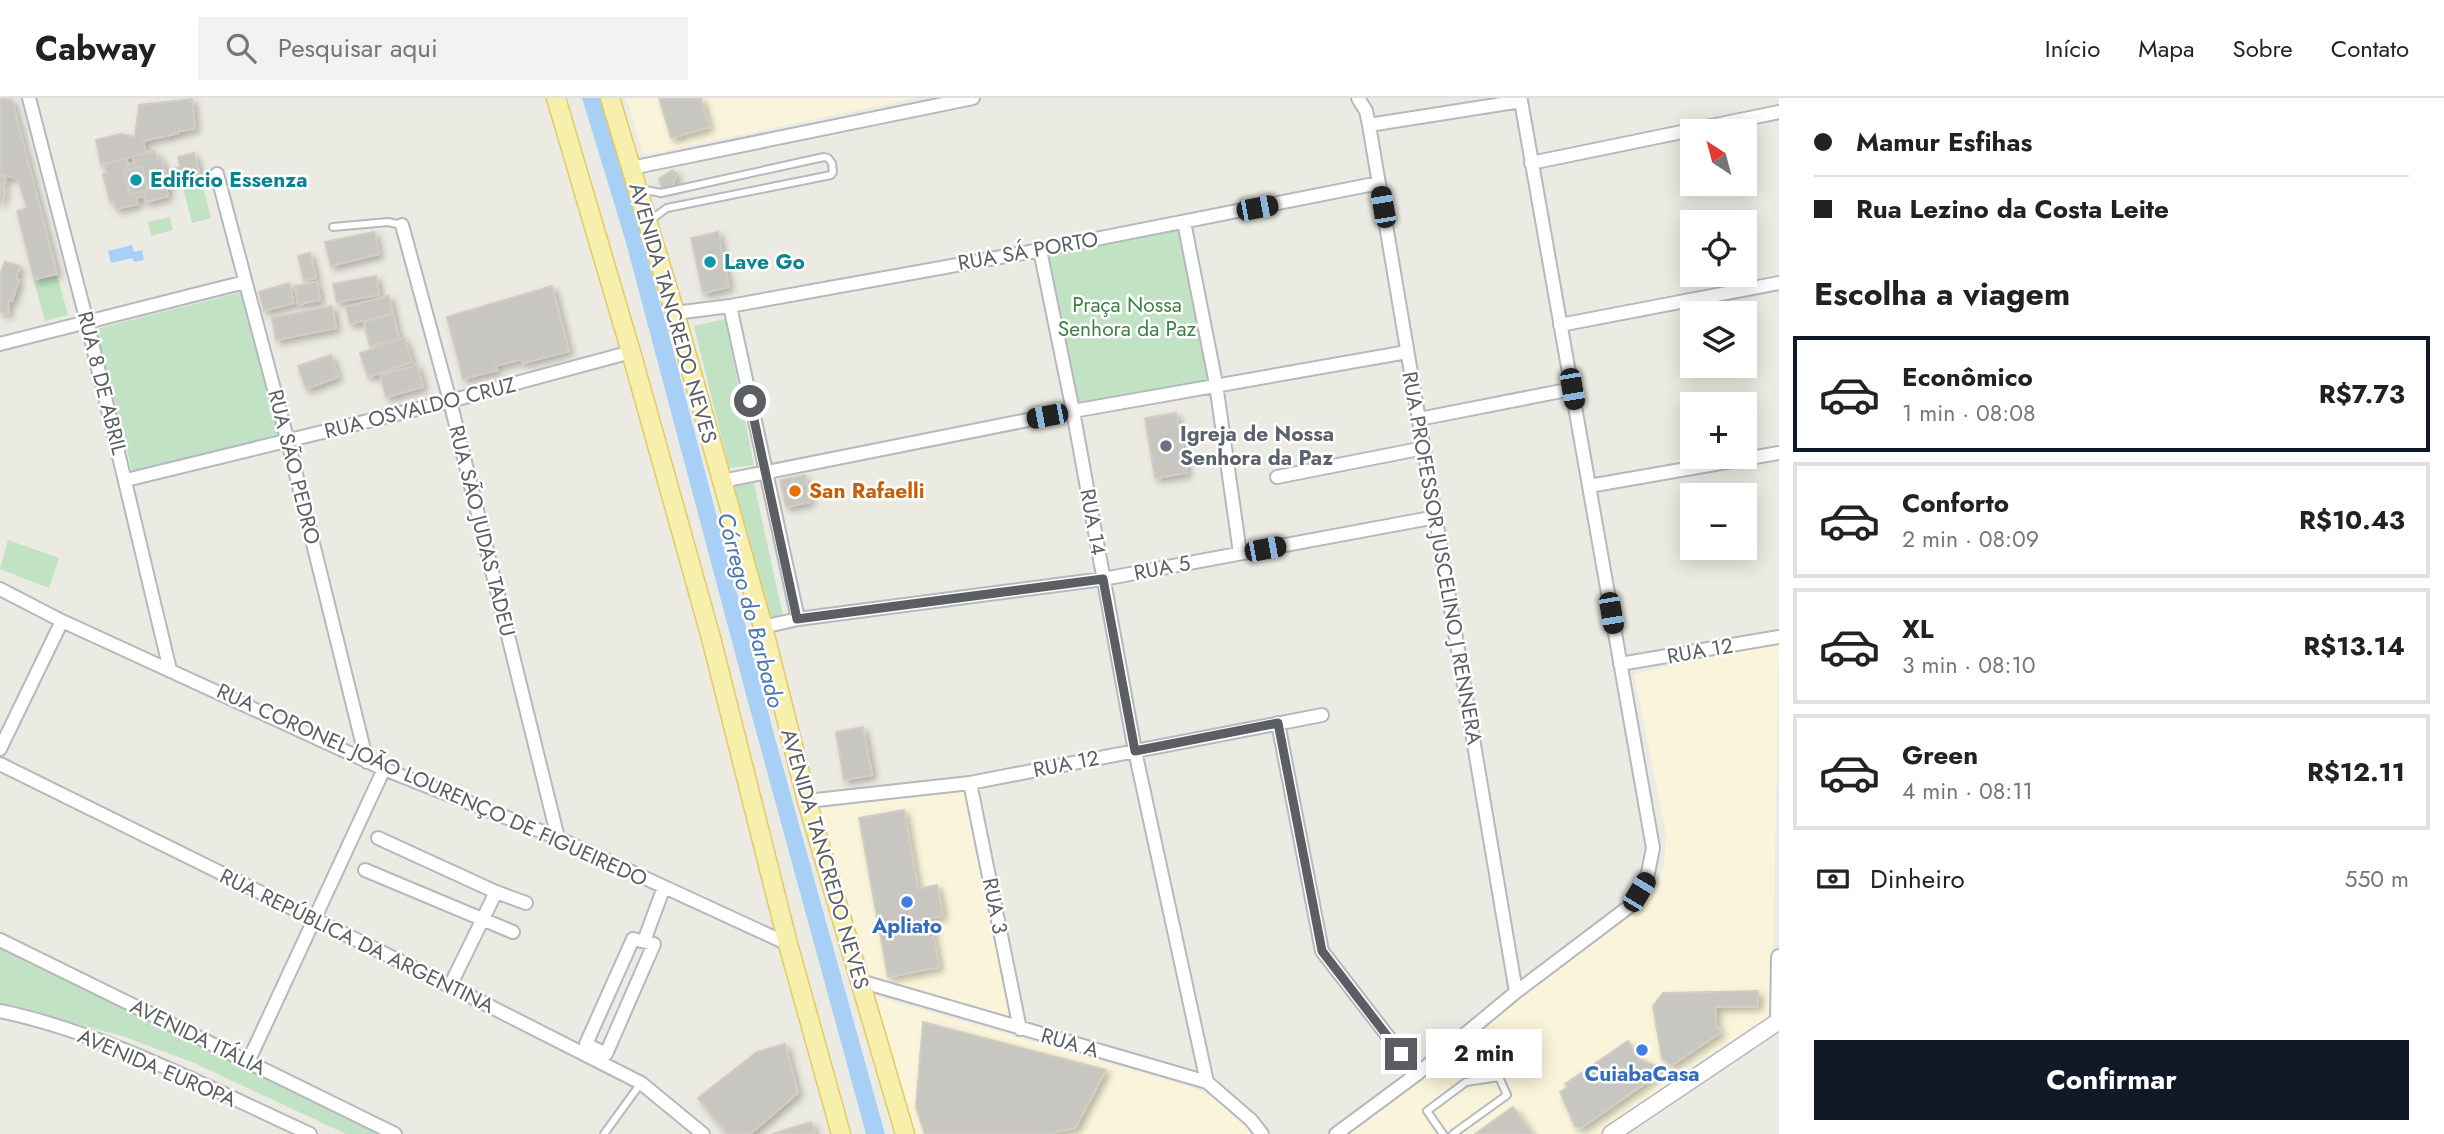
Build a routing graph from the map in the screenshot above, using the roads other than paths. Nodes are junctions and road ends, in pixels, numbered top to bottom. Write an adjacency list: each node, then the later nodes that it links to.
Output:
1 (29, 98): 23 (street, RUA 8 DE ABRIL)
2 (556, 98): 26 (main road)
3 (610, 98): 10 (main road, AVENIDA TANCREDO NEVES)
4 (973, 98): 6 (street)
5 (1358, 98): 8 (street, RUA PROFESSOR JUSCELINO J RENNERA)
6 (937, 102): 10 (street)
7 (1779, 112): 9 (street)
8 (1369, 125): 9 (street); 12 (street, RUA PROFESSOR JUSCELINO J RENNERA)
9 (1531, 163): 24 (street)
10 (631, 167): 13 (main road, AVENIDA TANCREDO NEVES)
11 (218, 174): 19 (street, RUA SÃO PEDRO)
12 (1379, 183): 15 (street, RUA SÁ PORTO); 27 (street, RUA PROFESSOR JUSCELINO J RENNERA)
13 (637, 189): 14 (main road, AVENIDA TANCREDO NEVES); 14 (lane)
14 (647, 222): 22 (main road, AVENIDA TANCREDO NEVES)
15 (1184, 222): 18 (street, RUA SÁ PORTO); 28 (street)
16 (402, 225): 17 (lane); 30 (street, RUA SÃO JUDAS TADEU)
17 (333, 227)
18 (1040, 250): 21 (street, RUA SÁ PORTO); 31 (street, RUA 14)
19 (245, 282): 23 (street); 33 (street, RUA SÃO PEDRO)
20 (1779, 283): 24 (street)
21 (730, 306): 22 (street, RUA SÁ PORTO); 36 (street)
22 (675, 313): 39 (main road, AVENIDA TANCREDO NEVES)
23 (87, 322): 25 (street); 38 (street, RUA 8 DE ABRIL)
24 (1560, 326): 29 (street)
25 (0, 344)
26 (631, 352): 30 (street, RUA OSVALDO CRUZ); 71 (main road)
27 (1407, 352): 28 (street); 32 (street, RUA PROFESSOR JUSCELINO J RENNERA)
28 (1216, 384): 31 (street); 42 (street)
29 (1572, 389): 32 (street); 40 (street)
30 (450, 401): 33 (street, RUA OSVALDO CRUZ); 61 (street, RUA SÃO JUDAS TADEU)
31 (1073, 411): 36 (street); 43 (street, RUA 14)
32 (1419, 419): 34 (street, RUA PROFESSOR JUSCELINO J RENNERA)
33 (288, 442): 38 (street, RUA OSVALDO CRUZ); 55 (street, RUA SÃO PEDRO)
34 (1424, 448): 37 (street); 41 (street, RUA PROFESSOR JUSCELINO J RENNERA)
35 (1779, 453): 40 (street)
36 (765, 473): 39 (street); 45 (street)
37 (1277, 477)
38 (126, 480): 50 (street, RUA 8 DE ABRIL)
39 (722, 481): 47 (main road, AVENIDA TANCREDO NEVES)
40 (1589, 486): 49 (street)
41 (1436, 517): 42 (street, RUA 5); 75 (street, RUA PROFESSOR JUSCELINO J RENNERA)
42 (1240, 553): 43 (street, RUA 5)
43 (1103, 579): 45 (street, RUA 5); 54 (street, RUA 14)
44 (0, 589): 46 (street, RUA CORONEL JOÃO LOURENÇO DE FIGUEIREDO)
45 (797, 619): 47 (street, RUA 5)
46 (62, 621): 50 (street, RUA CORONEL JOÃO LOURENÇO DE FIGUEIREDO); 53 (street)
47 (763, 626): 59 (main road, AVENIDA TANCREDO NEVES)
48 (1779, 637): 49 (street, RUA 12)
49 (1620, 664): 75 (street)
50 (170, 670): 55 (street, RUA CORONEL JOÃO LOURENÇO DE FIGUEIREDO)
51 (1322, 715): 52 (street, RUA 12)
52 (1278, 723): 54 (street, RUA 12); 80 (street)
53 (0, 749)
54 (1135, 751): 58 (street, RUA 12); 81 (street, RUA 14)
55 (367, 762): 57 (street, RUA CORONEL JOÃO LOURENÇO DE FIGUEIREDO)
56 (0, 764): 67 (street, RUA REPÚBLICA DA ARGENTINA)
57 (384, 769): 61 (street, RUA CORONEL JOÃO LOURENÇO DE FIGUEIREDO); 67 (street)
58 (970, 783): 59 (street, RUA 12); 78 (street, RUA 3)
59 (807, 801): 73 (main road, AVENIDA TANCREDO NEVES)
60 (379, 838): 64 (street)
61 (558, 838): 63 (street, RUA CORONEL JOÃO LOURENÇO DE FIGUEIREDO)
62 (365, 870): 66 (street)
63 (664, 887): 70 (street); 71 (street, RUA CORONEL JOÃO LOURENÇO DE FIGUEIREDO)
64 (496, 892): 65 (street); 66 (street)
65 (526, 904)
66 (483, 919): 68 (street); 74 (street)
67 (314, 920): 74 (street, RUA REPÚBLICA DA ARGENTINA); 79 (street)
68 (513, 932)
69 (0, 940): 79 (street, AVENIDA ITÁLIA)
70 (644, 941): 70 (street)
71 (788, 944): 87 (main road)
72 (1779, 957): 77 (street)
73 (860, 981): 78 (street, RUA A); 88 (main road, AVENIDA TANCREDO NEVES)
74 (450, 986): 82 (street, RUA REPÚBLICA DA ARGENTINA)
75 (1516, 992): 80 (street)
76 (0, 1011): 83 (street, AVENIDA EUROPA)
77 (1778, 1021): 93 (main road)
78 (1020, 1029): 81 (street, RUA A)
79 (248, 1062): 84 (street, AVENIDA ITÁLIA)
80 (1417, 1074): 90 (street)
81 (1207, 1082): 89 (street, RUA A)
82 (640, 1083): 85 (lane); 86 (street, RUA REPÚBLICA DA ARGENTINA)
83 (310, 1134)
84 (395, 1134)
85 (604, 1134)
86 (703, 1134)
87 (841, 1134)
88 (905, 1134)
89 (1262, 1134)
90 (1336, 1134)
91 (1443, 1134): 92 (lane)
92 (1453, 1134)
93 (1611, 1134)

